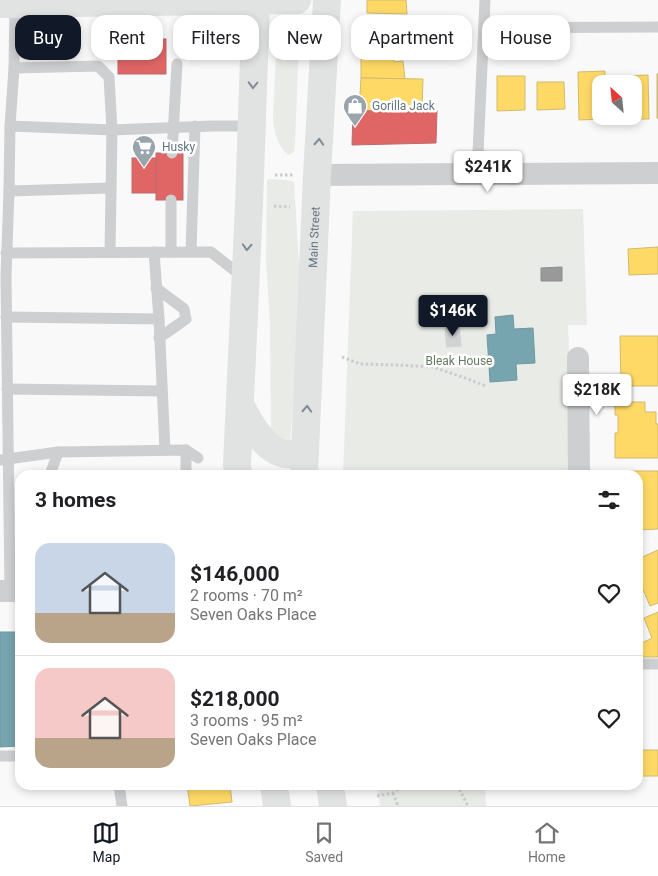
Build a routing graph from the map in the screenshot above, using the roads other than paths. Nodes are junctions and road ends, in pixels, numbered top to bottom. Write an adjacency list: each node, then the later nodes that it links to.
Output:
1 (256, 0): 2 (main road); 5 (main road); 15 (main road, one-way to 15)
2 (297, 0)
3 (327, 0): 20 (main road, Main Street, one-way to 3)
4 (485, 0): 7 (lane)
5 (66, 2): 6 (main road)
6 (7, 3): 12 (lane)
7 (484, 15)
8 (658, 27): 9 (lane)
9 (570, 28)
10 (482, 60): 21 (lane)
11 (178, 64): 16 (lane)
12 (14, 68): 13 (lane); 17 (lane)
13 (10, 126): 17 (lane); 23 (lane)
14 (195, 126): 15 (lane); 16 (lane); 28 (lane)
15 (251, 126): 30 (main road, one-way to 30)
16 (173, 127): 17 (lane); 18 (lane)
17 (112, 130): 22 (lane)
18 (172, 153)
19 (658, 174): 21 (street)
20 (317, 175): 21 (street); 44 (main road, Main Street, one-way to 20)
21 (477, 175)
22 (110, 188): 23 (lane); 25 (lane)
23 (9, 191): 29 (lane)
24 (171, 200): 27 (lane)
25 (110, 252): 26 (lane); 29 (lane)
26 (154, 252): 27 (lane); 31 (lane)
27 (171, 252): 28 (lane)
28 (191, 252): 30 (lane)
29 (6, 253): 32 (lane)
30 (245, 279): 38 (main road)
31 (156, 288): 33 (lane); 34 (lane)
32 (6, 317): 33 (lane); 36 (lane)
33 (158, 320): 34 (lane)
34 (159, 338): 37 (lane)
35 (578, 358): 48 (street)
36 (7, 389): 37 (lane); 43 (lane)
37 (162, 391): 39 (lane)
38 (240, 404): 44 (main road); 47 (main road)
39 (165, 450): 40 (lane); 41 (lane)
40 (186, 450): 42 (lane); 46 (lane)
41 (58, 452): 43 (lane); 45 (lane)
42 (198, 458)
43 (4, 459): 49 (lane)
44 (305, 462)
45 (52, 470)
46 (186, 470)
47 (238, 470)
48 (579, 470)
49 (4, 522): 50 (lane)
50 (10, 591)
51 (643, 664): 52 (lane)
52 (658, 664)
53 (0, 756): 54 (lane)
54 (15, 756)
55 (120, 790): 58 (lane)
56 (275, 790): 59 (main road)
57 (331, 790): 60 (main road)
58 (122, 806)
59 (277, 806)
60 (333, 806)

